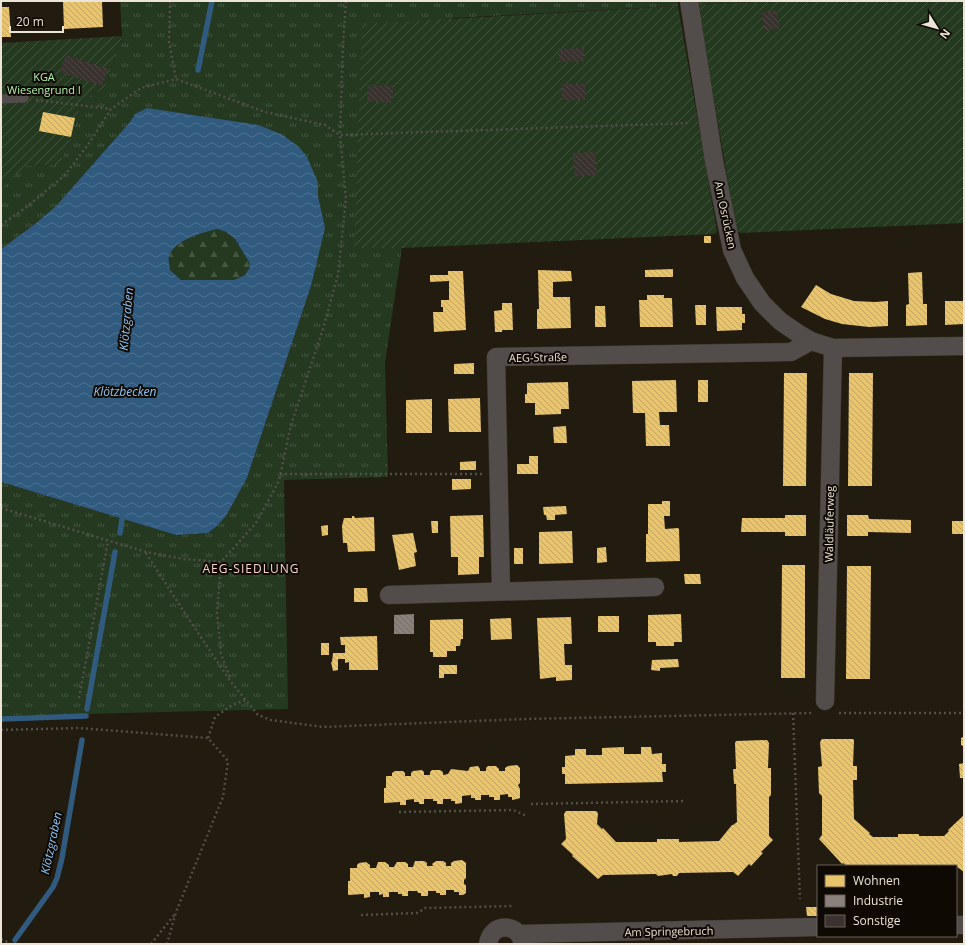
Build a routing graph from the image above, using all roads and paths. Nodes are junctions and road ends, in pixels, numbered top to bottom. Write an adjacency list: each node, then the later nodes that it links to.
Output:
1 (170, 1): 4 (path)
2 (346, 1): 9 (path)
3 (689, 1): 8 (street, Am Osrücken)
4 (176, 79): 7 (path); 9 (path)
5 (24, 98): 6 (lane); 7 (path)
6 (1, 99)
7 (111, 109): 10 (path)
8 (708, 122): 9 (path); 11 (street, Am Osrücken)
9 (340, 135): 14 (path)
10 (1, 225)
11 (811, 341): 13 (street, Am Osrücken); 15 (street, AEG-Straße)
12 (964, 346): 13 (street, Am Osrücken)
13 (833, 348): 26 (street, Waldläuferweg)
14 (280, 474): 15 (path); 19 (path)
15 (498, 474): 21 (street, AEG-Straße)
16 (1, 508): 17 (path)
17 (108, 541): 18 (path); 24 (path)
18 (146, 552): 19 (path); 23 (path)
19 (221, 562): 23 (path)
20 (655, 587): 21 (street)
21 (501, 591): 22 (street)
22 (389, 595)
23 (231, 682): 25 (path)
24 (79, 698)
25 (245, 700): 27 (path); 30 (path)
26 (826, 709): 27 (path); 28 (path)
27 (793, 713): 35 (path)
28 (964, 713)
29 (1, 730): 30 (path)
30 (208, 738): 37 (path)
31 (686, 801): 32 (path)
32 (531, 804)
33 (399, 812): 34 (path)
34 (527, 816)
35 (800, 899)
36 (513, 906): 38 (path)
37 (176, 912): 43 (path); 44 (path)
38 (361, 915)
39 (817, 927): 41 (street, Am Springebruch)
40 (1, 939): 42 (path)
41 (521, 939): 45 (street, Am Springebruch)
42 (11, 944)
43 (151, 944)
44 (167, 944)
45 (488, 944)

